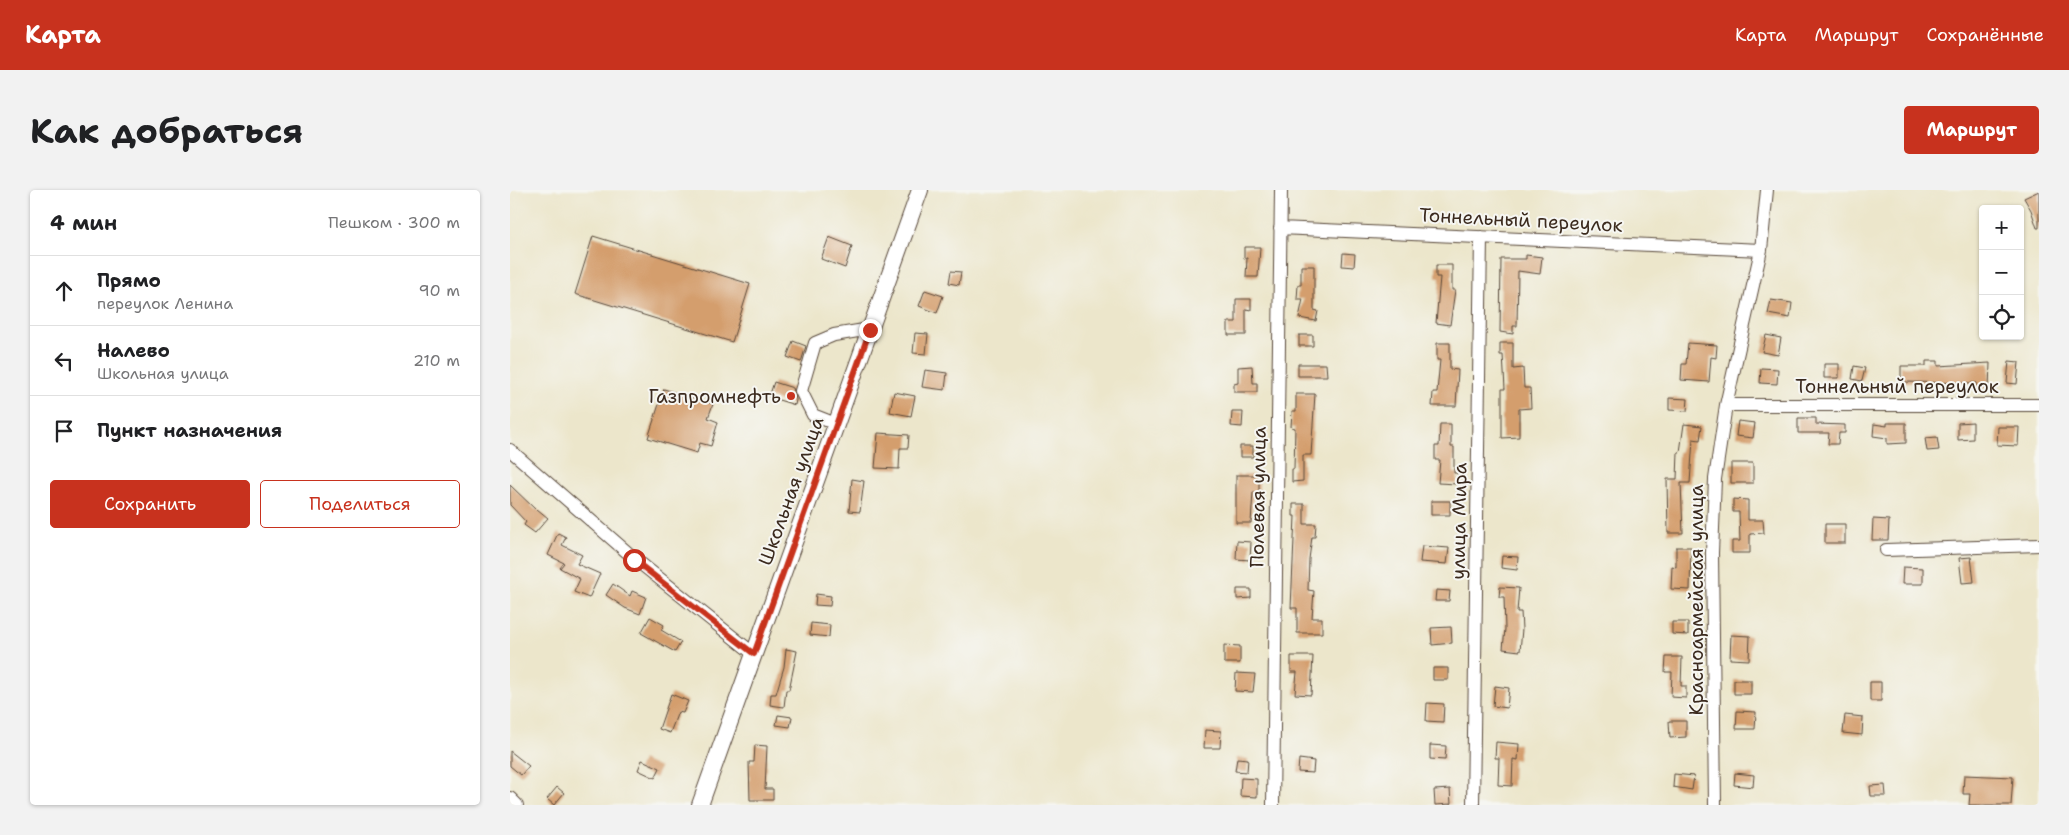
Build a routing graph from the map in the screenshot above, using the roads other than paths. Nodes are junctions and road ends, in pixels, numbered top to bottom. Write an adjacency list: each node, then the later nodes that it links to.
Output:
1 (920, 190): 7 (main road, Школьная улица)
2 (1281, 190): 4 (street, Полевая улица)
3 (1767, 190): 6 (street, Красноармейская улица)
4 (1280, 228): 5 (street, Тоннельный переулок); 18 (street, Полевая улица)
5 (1481, 237): 6 (street, Тоннельный переулок); 19 (street, улица Мира)
6 (1761, 250): 9 (street, Красноармейская улица)
7 (870, 330): 10 (main road, Школьная улица); 10 (street)
8 (2039, 404): 9 (street, Тоннельный переулок)
9 (1726, 405): 20 (street, Красноармейская улица)
10 (836, 424): 14 (main road, Школьная улица)
11 (510, 450): 14 (street)
12 (2039, 545): 13 (street)
13 (1886, 550)
14 (754, 654): 17 (main road, Школьная улица)
15 (510, 798): 16 (street)
16 (517, 805)
17 (700, 805)
18 (1274, 805)
19 (1473, 805)
20 (1715, 805)

